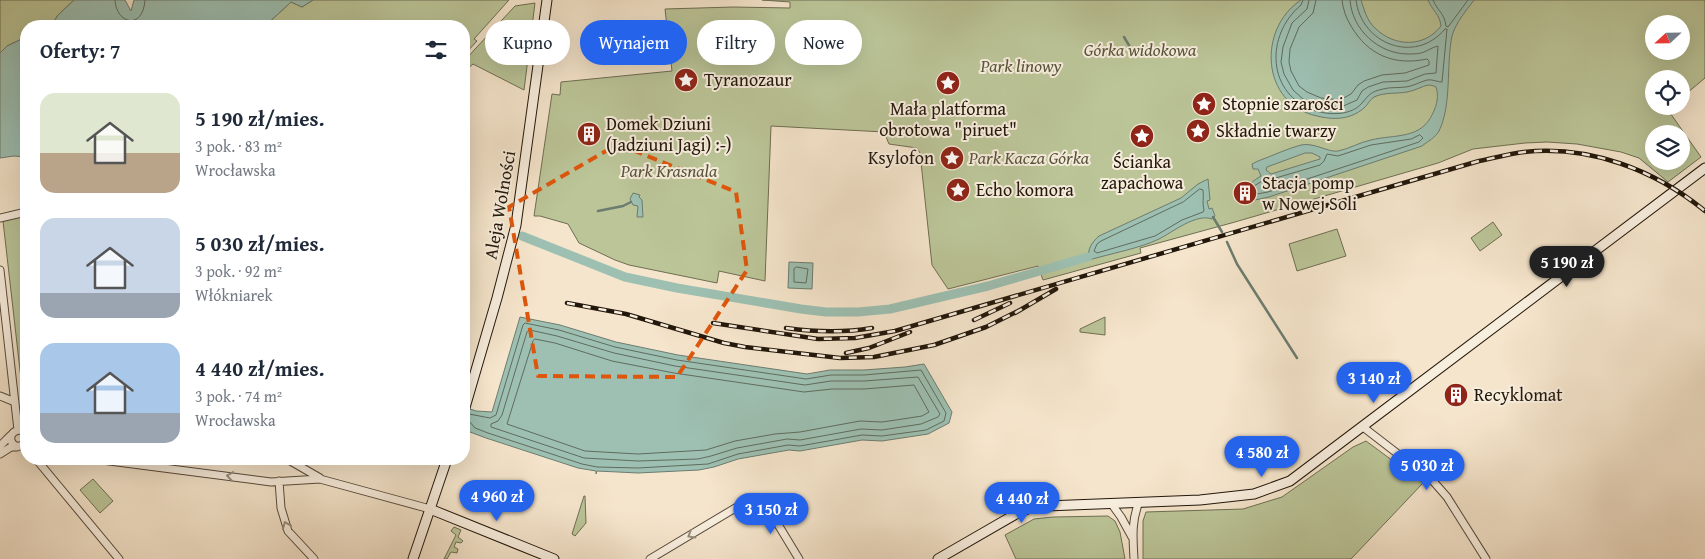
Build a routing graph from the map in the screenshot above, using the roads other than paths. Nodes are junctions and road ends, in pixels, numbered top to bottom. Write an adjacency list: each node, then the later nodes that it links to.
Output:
1 (547, 0): 6 (street, Aleja Wolności)
2 (1705, 168): 9 (street)
3 (20, 213): 4 (street)
4 (0, 218)
5 (0, 270): 8 (street)
6 (470, 389)
7 (0, 396): 8 (street)
8 (15, 402): 10 (street)
9 (1363, 427): 22 (street); 35 (street)
10 (18, 430): 11 (street)
11 (10, 436): 12 (street); 13 (street)
12 (20, 445)
13 (0, 446)
14 (20, 446): 15 (street)
15 (0, 454)
16 (41, 465): 28 (street)
17 (140, 465): 21 (street, one-way to 17)
18 (297, 465): 20 (street)
19 (445, 465): 24 (street)
20 (320, 479): 21 (street); 24 (street)
21 (279, 481): 29 (street, one-way to 21)
22 (1139, 502): 23 (street); 25 (street)
23 (1111, 504): 25 (street); 33 (street)
24 (430, 509): 26 (street); 27 (street)
25 (1132, 538): 34 (street)
26 (537, 555): 30 (street)
27 (413, 558)
28 (119, 559)
29 (314, 559)
30 (554, 559)
31 (650, 559): 32 (street, one-way to 31)
32 (799, 559)
33 (938, 559)
34 (1134, 559)
35 (1486, 559)

